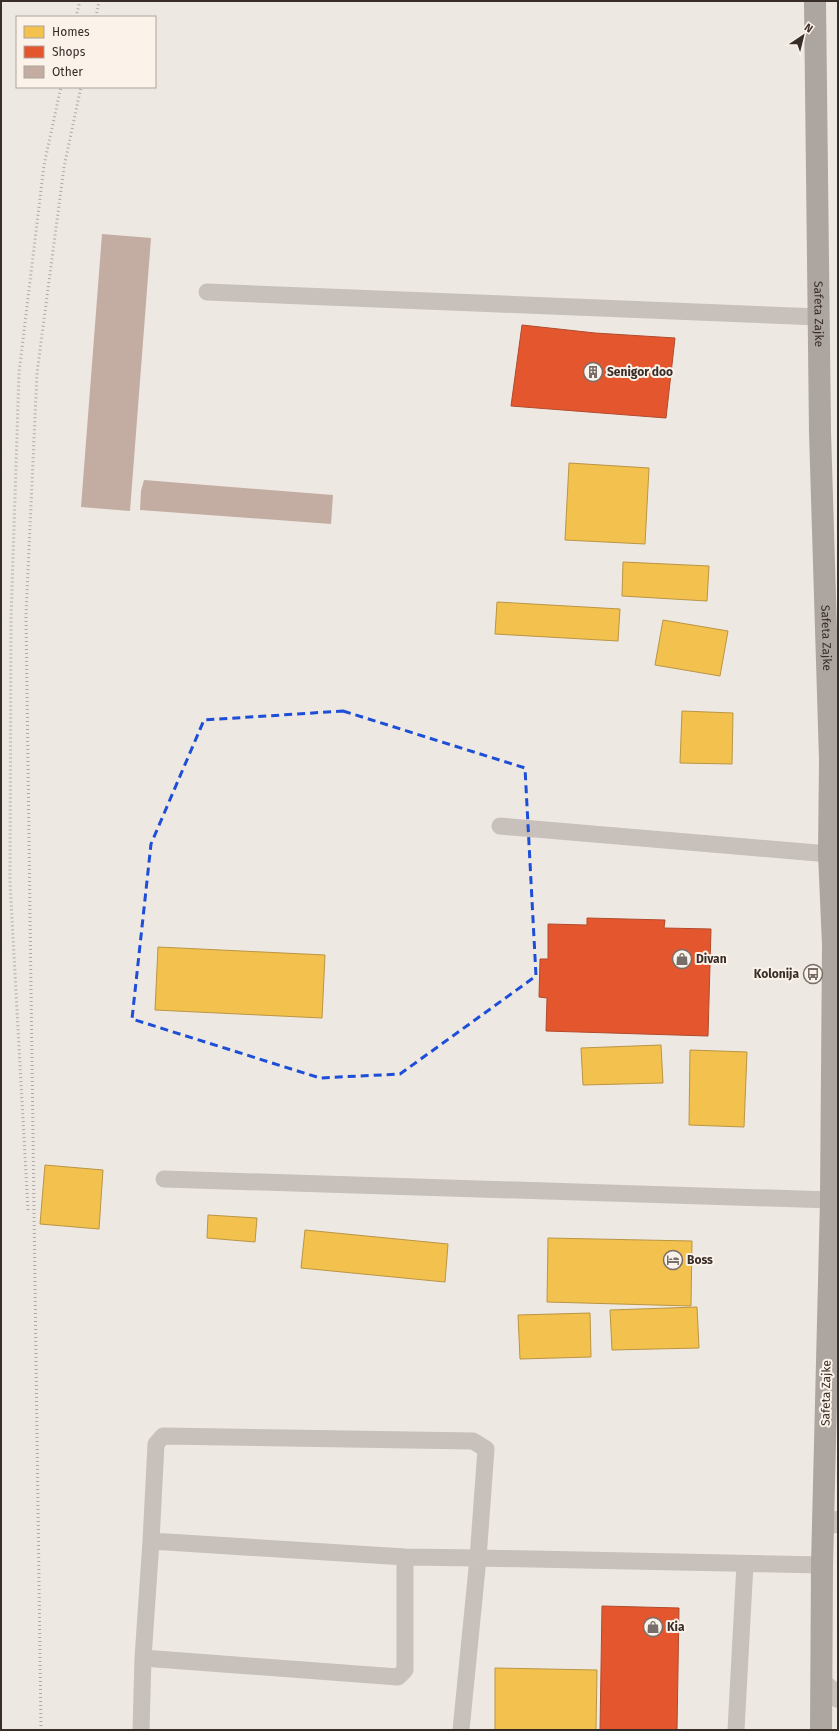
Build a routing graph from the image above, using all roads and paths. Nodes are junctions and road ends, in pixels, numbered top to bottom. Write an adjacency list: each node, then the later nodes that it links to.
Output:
1 (815, 1): 3 (main road, Safeta Zajke)
2 (207, 292): 3 (lane)
3 (819, 317): 4 (main road, Safeta Zajke)
4 (833, 791): 6 (main road, Safeta Zajke)
5 (500, 826): 6 (lane)
6 (829, 854): 7 (main road, Safeta Zajke)
7 (836, 944): 9 (main road, Safeta Zajke)
8 (164, 1179): 9 (lane)
9 (833, 1186): 10 (main road, Safeta Zajke)
10 (831, 1522): 15 (main road, Safeta Zajke)
11 (151, 1541): 12 (lane); 13 (lane); 16 (lane)
12 (404, 1557): 13 (lane); 16 (lane)
13 (478, 1558): 14 (lane); 19 (lane)
14 (745, 1564): 15 (lane); 20 (lane)
15 (822, 1565): 17 (main road, Safeta Zajke)
16 (143, 1658): 18 (lane)
17 (830, 1690): 21 (main road, Safeta Zajke)
18 (141, 1730)
19 (462, 1730)
20 (736, 1730)
21 (821, 1730)

